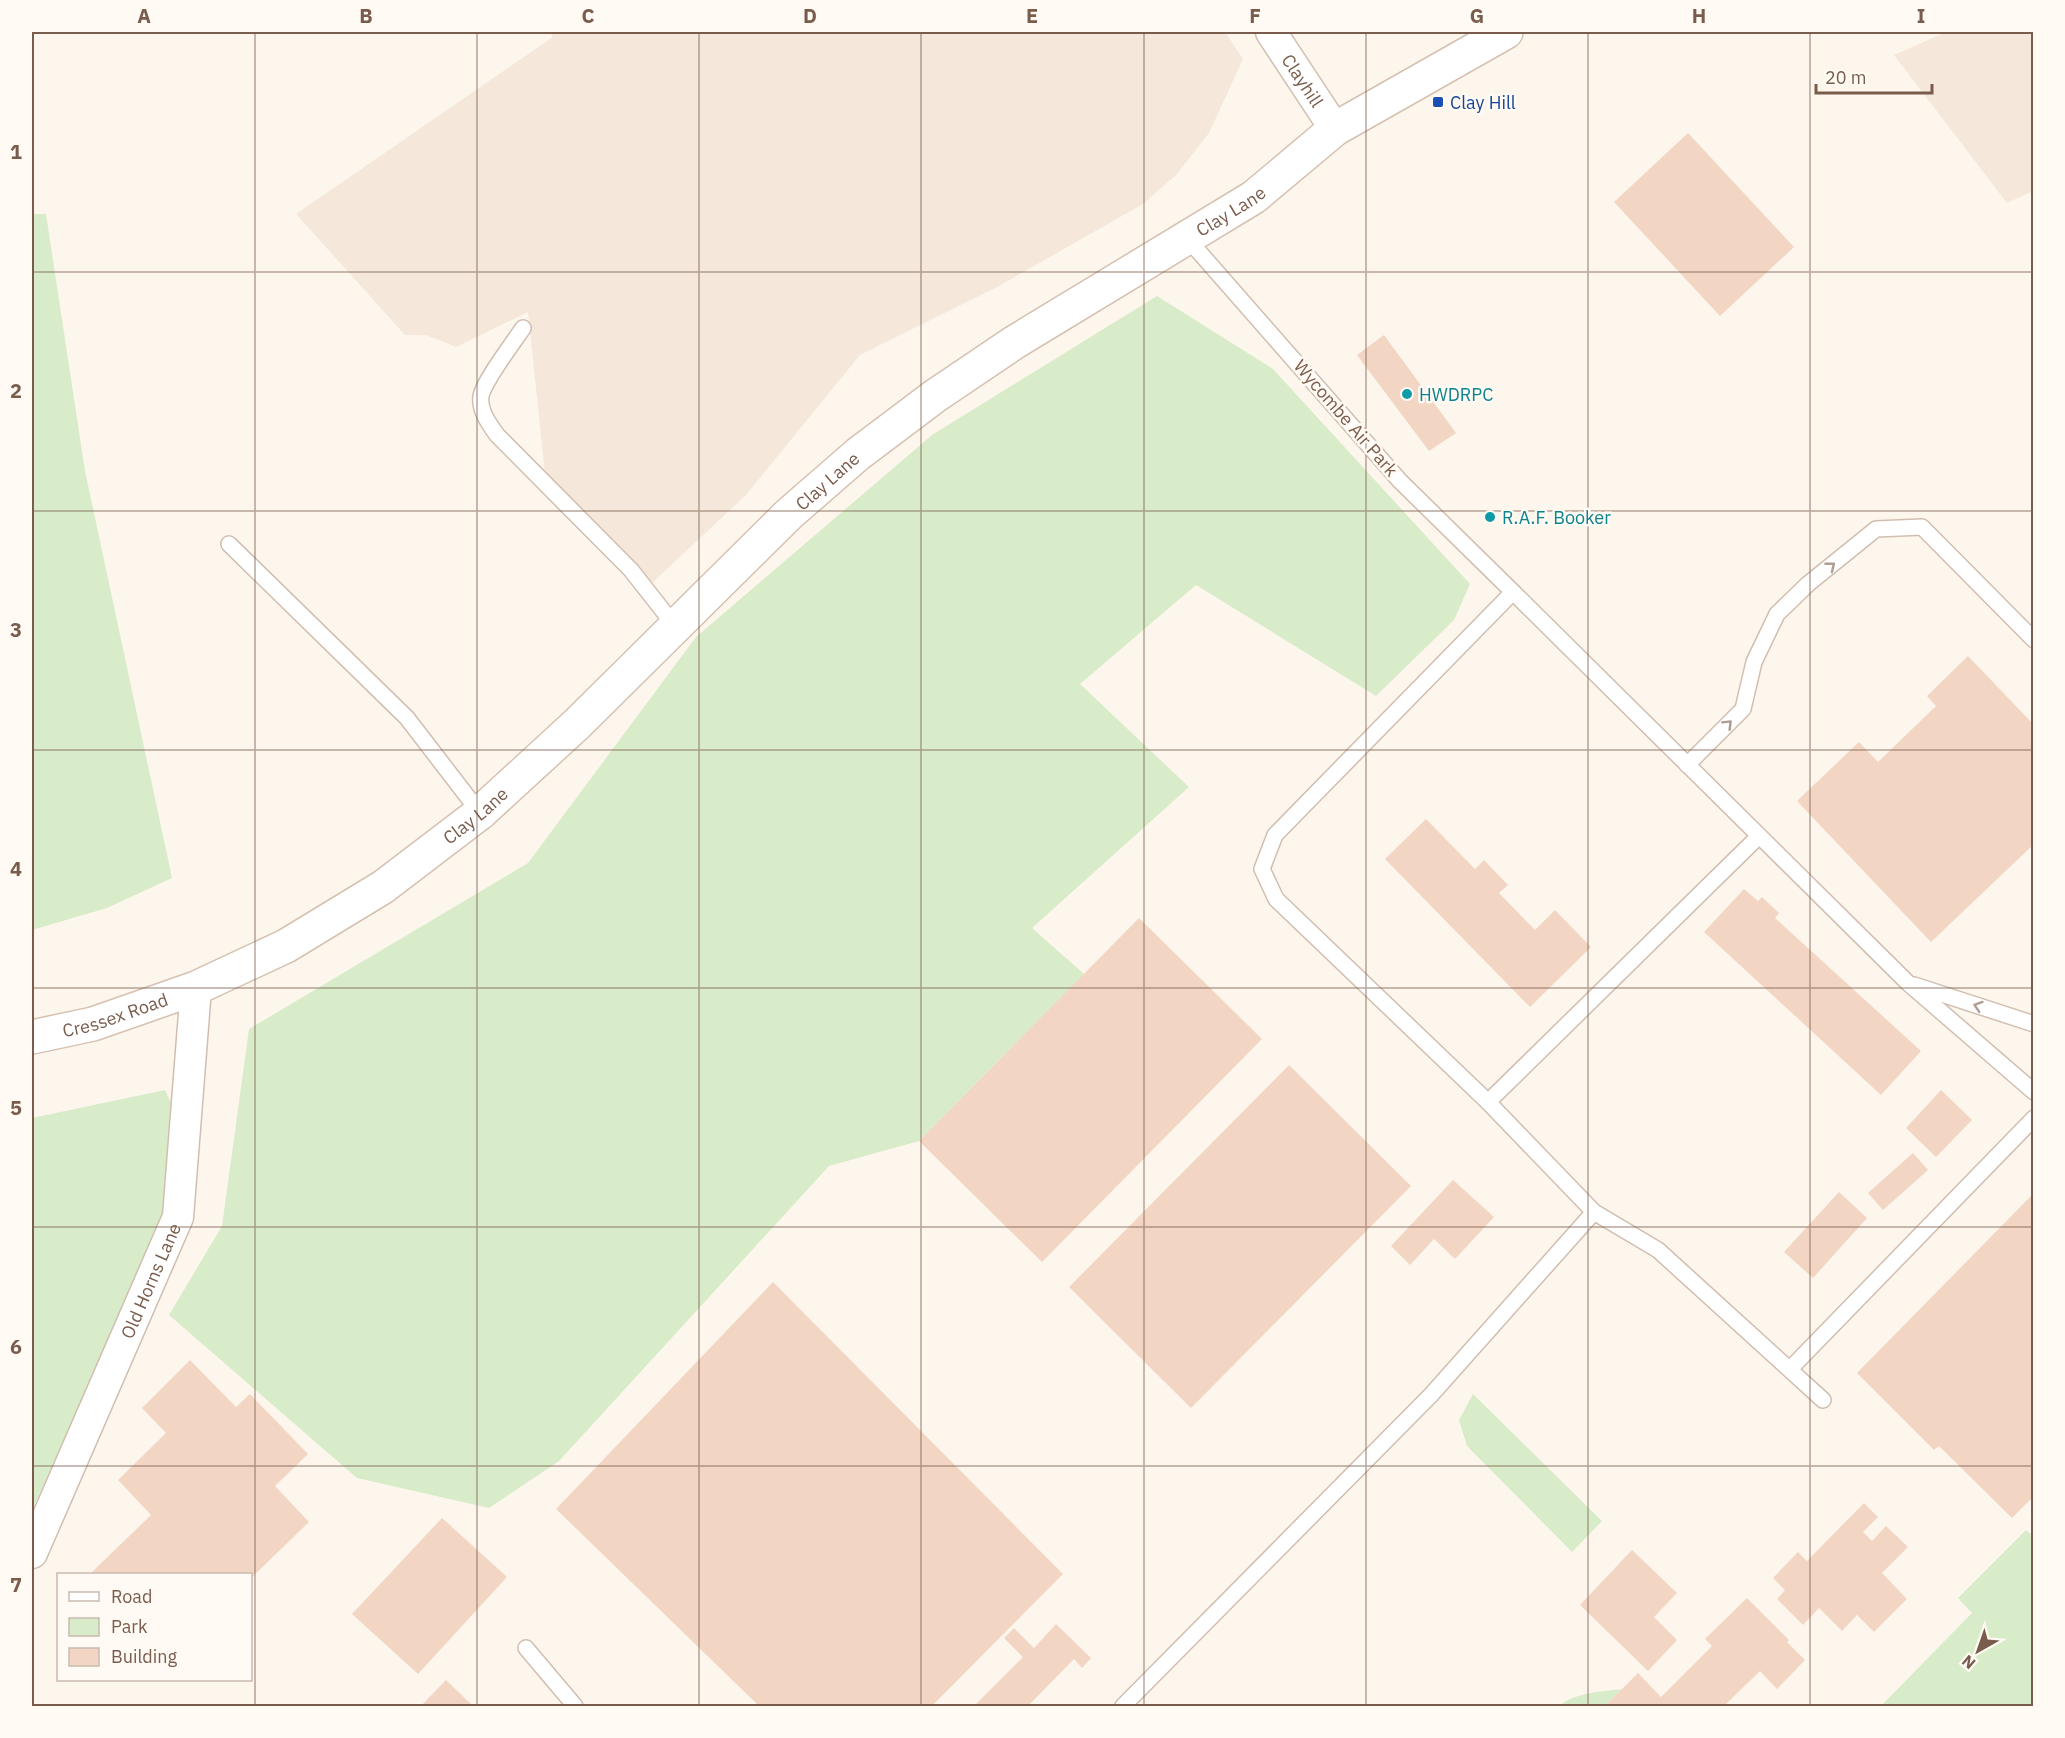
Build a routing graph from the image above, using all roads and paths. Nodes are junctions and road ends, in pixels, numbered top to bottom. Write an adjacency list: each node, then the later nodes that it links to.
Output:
1 (1271, 32): 3 (street, Clayhill)
2 (1506, 32): 3 (street, Clay Lane)
3 (1335, 129): 4 (street, Clay Lane)
4 (1186, 237): 7 (lane, Wycombe Air Park); 8 (street, Clay Lane)
5 (523, 328): 8 (lane)
6 (229, 544): 11 (lane)
7 (1513, 592): 10 (lane, Wycombe Air Park); 18 (lane)
8 (675, 626): 11 (street, Clay Lane)
9 (2034, 640): 10 (lane, one-way to 9)
10 (1687, 765): 12 (lane, Wycombe Air Park)
11 (480, 813): 14 (street, Clay Lane)
12 (1758, 837): 13 (lane, Wycombe Air Park); 18 (lane)
13 (1908, 983): 15 (lane, one-way to 13); 17 (lane, Wycombe Air Park)
14 (196, 988): 16 (street, Cressex Road); 23 (street, Old Horns Lane)
15 (2034, 1024)
16 (32, 1037)
17 (2034, 1092)
18 (1488, 1102): 20 (lane)
19 (2034, 1118): 21 (lane)
20 (1594, 1212): 21 (lane); 26 (lane)
21 (1790, 1369): 22 (lane)
22 (1823, 1400)
23 (32, 1553)
24 (526, 1648): 25 (lane)
25 (575, 1707)
26 (1123, 1707)

